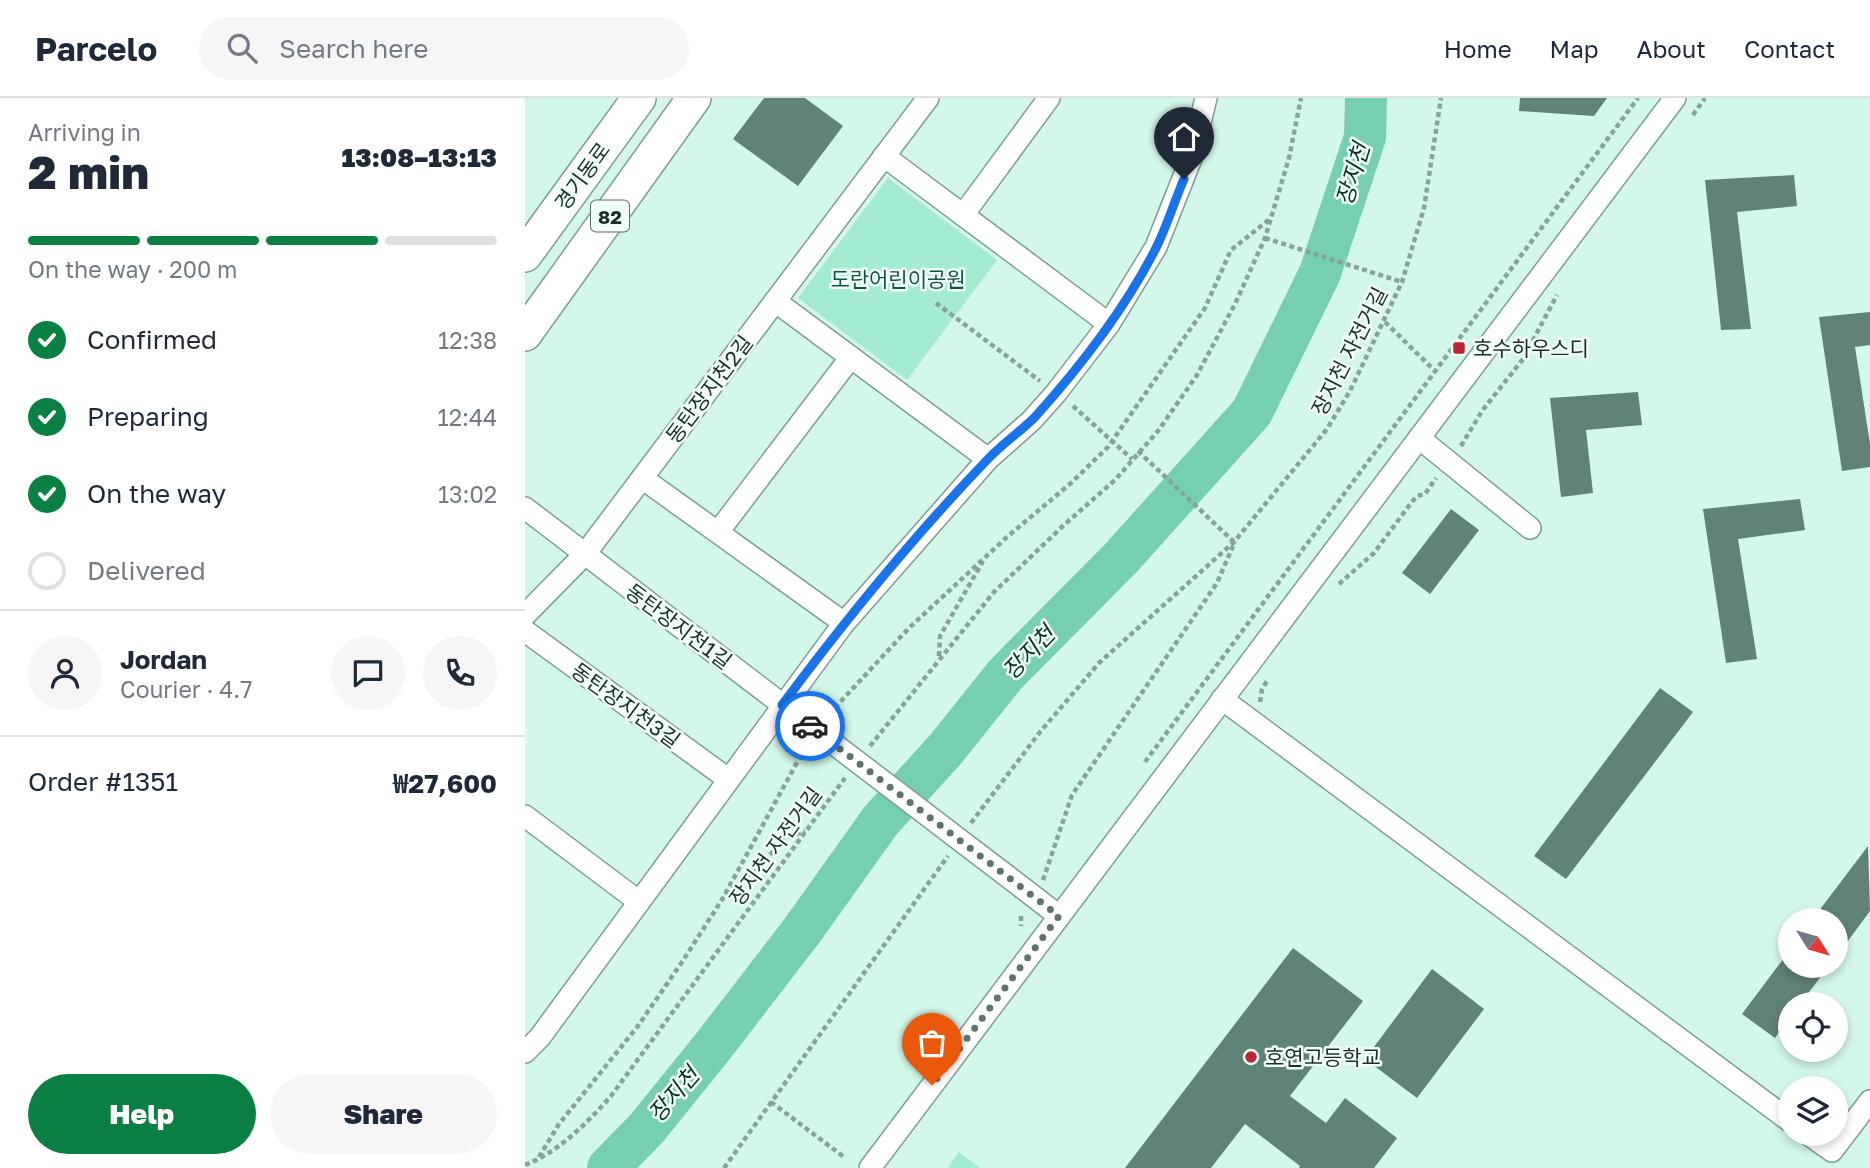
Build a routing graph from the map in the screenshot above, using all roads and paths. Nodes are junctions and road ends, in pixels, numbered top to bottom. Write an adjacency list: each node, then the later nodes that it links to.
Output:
1 (639, 98): 16 (main road, 경기동로 / 82)
2 (694, 98): 23 (main road, 82)
3 (928, 98): 12 (street, 동탄장지천2길)
4 (1049, 98): 13 (street)
5 (1206, 98): 22 (street)
6 (1301, 98): 14 (path)
7 (1441, 98): 17 (path, 장지천 자전거길)
8 (1638, 98): 25 (path)
9 (1675, 98): 29 (street)
10 (1705, 98): 11 (path)
11 (1689, 120)
12 (884, 156): 13 (street); 19 (street, 동탄장지천2길)
13 (963, 215): 22 (street)
14 (1271, 218): 15 (path); 30 (path)
15 (1265, 238): 17 (path); 31 (path)
16 (525, 255)
17 (1402, 282): 21 (path, 장지천 자전거길)
18 (1564, 286): 28 (path)
19 (775, 301): 24 (street); 34 (street, 동탄장지천2길)
20 (936, 303): 26 (path)
21 (1385, 322): 25 (path); 39 (path, 장지천 자전거길)
22 (1108, 324): 32 (street)
23 (525, 334)
24 (851, 357): 32 (street); 38 (street)
25 (1435, 371): 53 (path)
26 (1046, 385)
27 (1073, 406): 30 (path)
28 (1471, 432)
29 (1419, 438): 37 (street); 48 (street)
30 (1112, 440): 33 (path); 41 (path)
31 (1138, 452): 33 (path); 39 (path)
32 (988, 459): 44 (street)
33 (1132, 459): 46 (path)
34 (642, 478): 38 (street); 40 (street, 동탄장지천2길)
35 (1425, 494): 42 (path)
36 (525, 508): 40 (street, 동탄장지천1길)
37 (1530, 528)
38 (718, 532): 44 (street)
39 (1234, 542): 58 (path, 장지천 자전거길)
40 (585, 554): 43 (street); 49 (street, 동탄장지천1길)
41 (987, 554): 46 (path); 51 (path)
42 (1332, 593)
43 (525, 615)
44 (844, 623): 49 (street)
45 (525, 631): 55 (street, 동탄장지천3길)
46 (939, 658): 52 (path)
47 (1269, 677): 50 (path)
48 (1222, 699): 62 (street); 67 (street)
49 (782, 705): 51 (street, 동탄장지천1길); 55 (street)
50 (1261, 707)
51 (814, 729): 58 (street, 동탄장지천1길, bridge); 59 (path)
52 (866, 751)
53 (1138, 771)
54 (850, 772): 57 (path, 장지천 자전거길)
55 (728, 779): 60 (street)
56 (525, 816): 60 (street)
57 (806, 831): 59 (path); 70 (path, 장지천 자전거길)
58 (1033, 886): 62 (street, 동탄장지천1길)
59 (723, 898): 70 (path)
60 (638, 901): 64 (street)
61 (1020, 911): 63 (path)
62 (1059, 916): 72 (street)
63 (1021, 926)
64 (525, 1052)
65 (1870, 1101): 68 (street)
66 (771, 1102): 69 (path)
67 (1778, 1112)
68 (1848, 1130)
69 (844, 1157)
70 (537, 1160): 71 (path, 장지천 자전거길)
71 (525, 1165)
72 (870, 1168)

